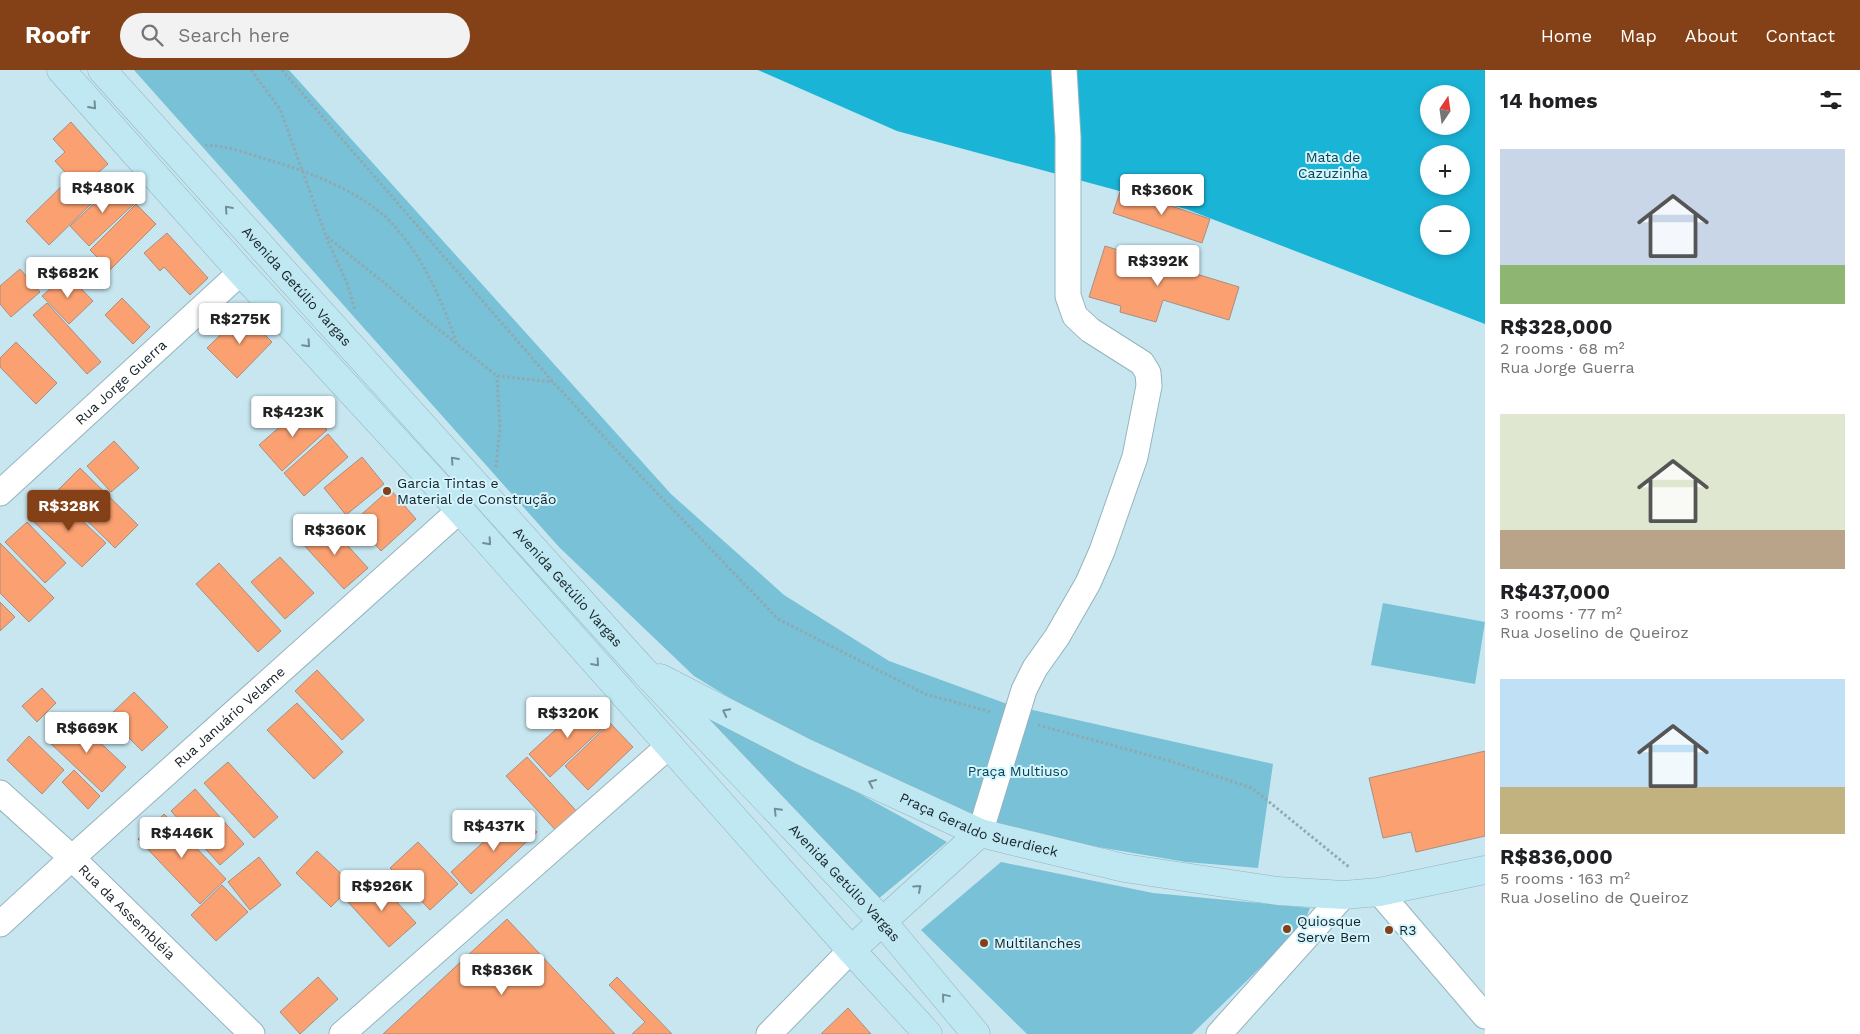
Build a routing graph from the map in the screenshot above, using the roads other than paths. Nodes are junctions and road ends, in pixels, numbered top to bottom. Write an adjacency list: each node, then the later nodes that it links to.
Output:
1 (61, 70): 4 (main road, one-way to 4)
2 (102, 70): 7 (main road, Avenida Getúlio Vargas, one-way to 2)
3 (1064, 70): 10 (street)
4 (241, 272): 5 (street, Rua Jorge Guerra); 6 (main road, one-way to 6)
5 (0, 494)
6 (460, 510): 8 (main road, one-way to 8); 11 (street, Rua Januário Velame)
7 (642, 669): 10 (main road, Praça Geraldo Suerdieck, one-way to 7); 15 (main road, Avenida Getúlio Vargas, one-way to 7)
8 (670, 745): 17 (main road); 20 (street)
9 (0, 793): 11 (street, Rua da Assembléia)
10 (980, 833): 14 (main road, Praça Geraldo Suerdieck); 15 (main road, one-way to 10)
11 (72, 858): 16 (street, Rua Januário Velame); 19 (street, Rua da Assembléia)
12 (1485, 870): 13 (main road, Praça Geraldo Suerdieck)
13 (1378, 892): 14 (main road, Praça Geraldo Suerdieck); 18 (street)
14 (1344, 895): 24 (street)
15 (882, 921): 17 (main road); 23 (main road, Avenida Getúlio Vargas, one-way to 15)
16 (0, 924)
17 (851, 950): 21 (street); 22 (main road)
18 (1485, 1016)
19 (252, 1034)
20 (342, 1034)
21 (769, 1034)
22 (928, 1034)
23 (976, 1034)
24 (1219, 1034)

